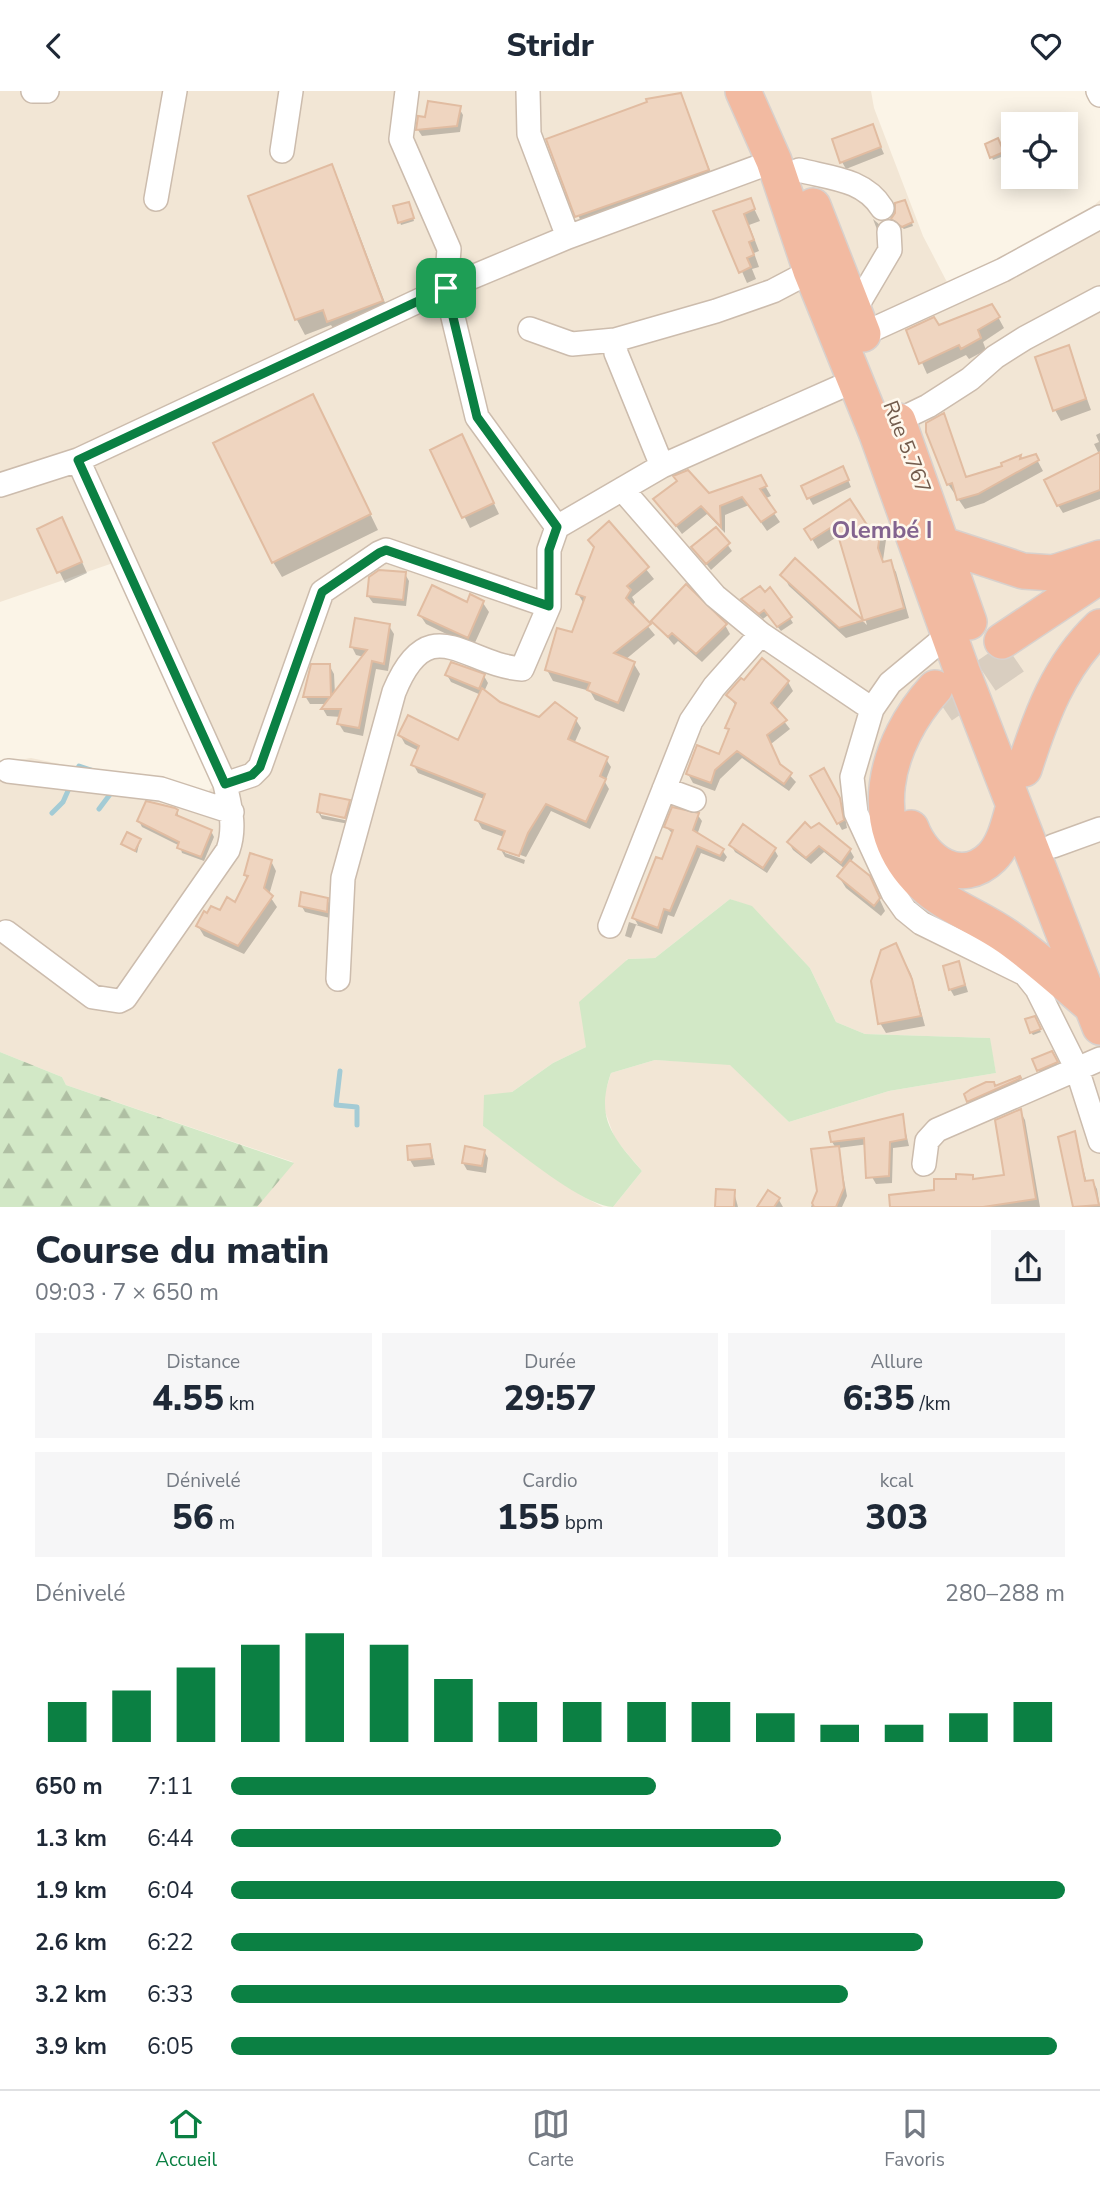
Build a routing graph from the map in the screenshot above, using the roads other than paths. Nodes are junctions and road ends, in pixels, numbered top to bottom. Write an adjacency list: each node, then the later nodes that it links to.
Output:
1 (33, 91): 2 (street)
2 (47, 91)
3 (175, 91): 11 (street)
4 (291, 91): 9 (street)
5 (407, 91): 17 (street)
6 (528, 91): 15 (street)
7 (743, 91): 10 (highway)
8 (768, 91): 10 (highway, Rue 5.767)
9 (282, 151)
10 (786, 166): 12 (street); 15 (street); 16 (highway); 19 (highway, Rue 5.767)
11 (156, 199)
12 (882, 208)
13 (1100, 217): 19 (street)
14 (889, 232): 19 (street)
15 (568, 237): 17 (street)
16 (811, 271): 21 (street); 22 (highway)
17 (446, 288): 24 (street); 28 (street)
18 (1100, 298): 23 (street)
19 (858, 322): 23 (highway, Rue 5.767)
20 (530, 329): 21 (street)
21 (615, 340): 25 (street)
22 (856, 380): 25 (street); 36 (highway)
23 (897, 421): 29 (highway, Rue 5.767)
24 (78, 460): 26 (street); 40 (street)
25 (662, 466): 27 (street)
26 (0, 485)
27 (622, 489): 28 (street); 35 (street)
28 (557, 527): 33 (street)
29 (944, 545): 30 (highway); 38 (highway, Rue 5.767)
30 (1100, 558)
31 (1100, 576): 32 (highway)
32 (1100, 604)
33 (549, 606): 40 (street); 50 (street)
34 (1100, 627): 38 (highway)
35 (761, 634): 37 (street); 41 (street)
36 (949, 634): 37 (street); 43 (highway)
37 (872, 709): 53 (street)
38 (1024, 769): 46 (highway, Rue 5.767)
39 (8, 771): 44 (street)
40 (225, 784): 44 (street)
41 (664, 789): 42 (street); 47 (street)
42 (694, 800)
43 (1013, 806): 51 (highway); 51 (highway)
44 (232, 812): 48 (street)
45 (1100, 829): 46 (street)
46 (1053, 846): 49 (highway, Rue 5.767)
47 (610, 926)
48 (6, 932)
49 (1100, 962)
50 (338, 979)
51 (1096, 1017)
52 (1100, 1059): 53 (street)
53 (1077, 1069): 54 (street); 55 (street)
54 (1100, 1141)
55 (924, 1164)

